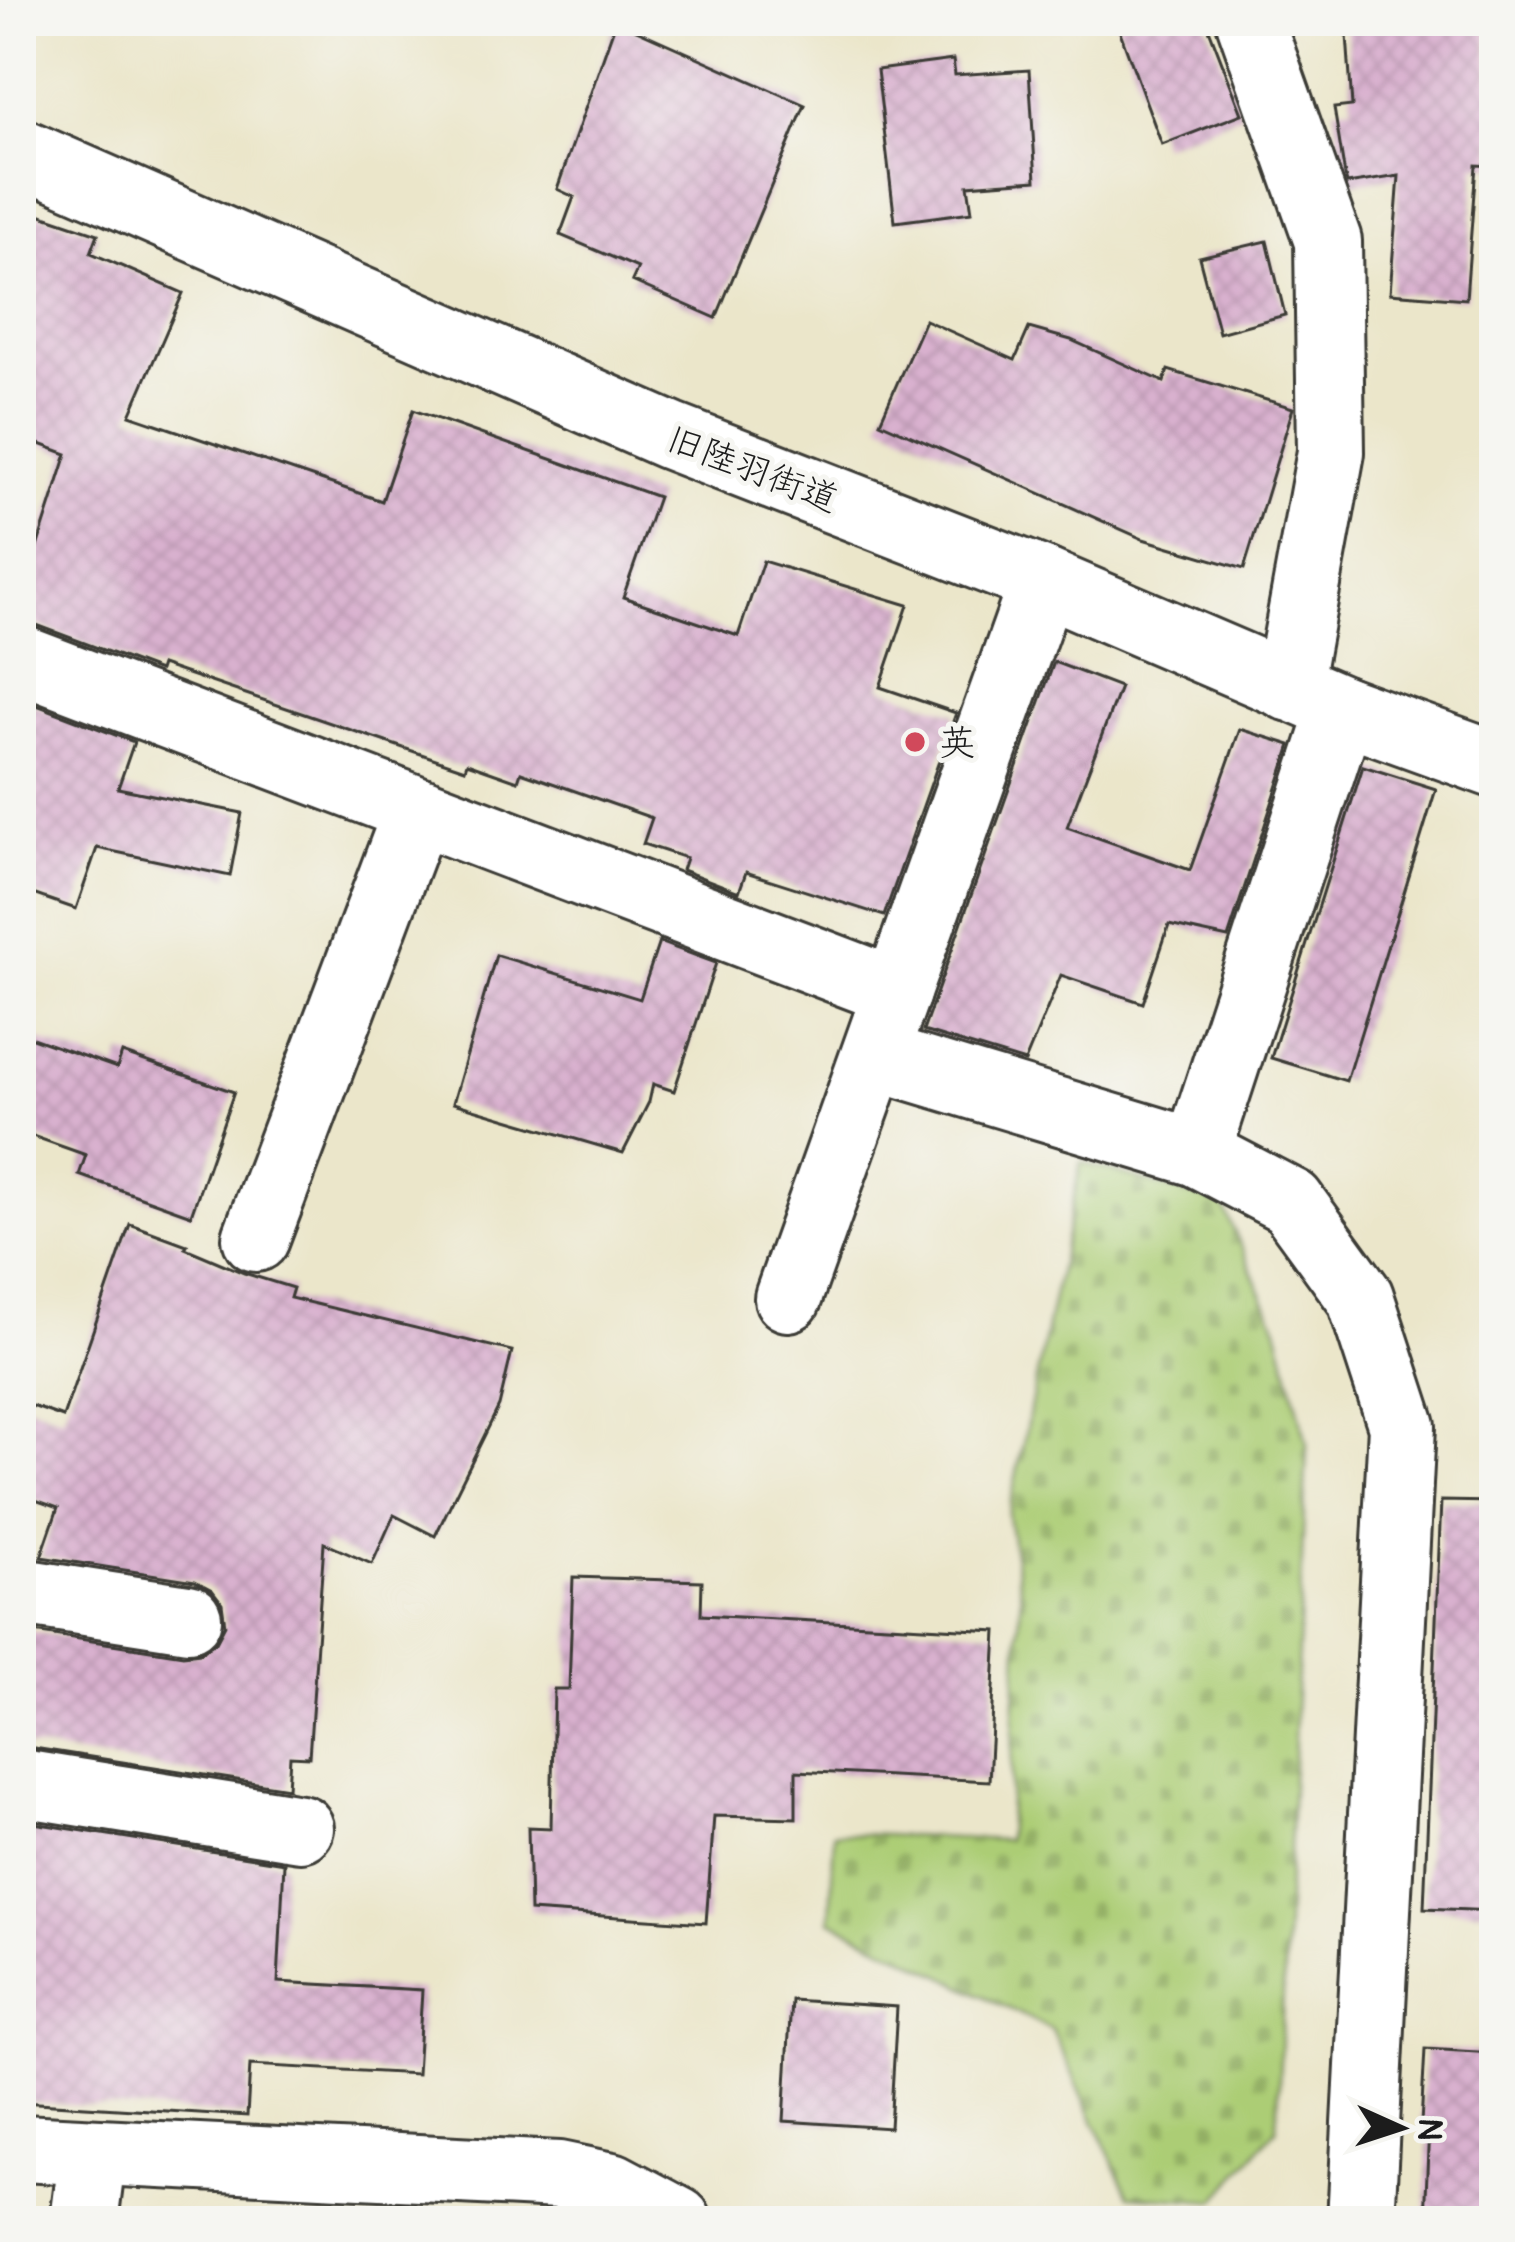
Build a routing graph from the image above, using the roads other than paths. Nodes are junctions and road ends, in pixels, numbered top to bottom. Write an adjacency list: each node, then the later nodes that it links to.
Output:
1 (1250, 21): 5 (street)
2 (21, 152): 3 (street, 旧陸羽街道)
3 (1043, 581): 5 (street, 旧陸羽街道); 8 (street)
4 (21, 659): 7 (street)
5 (1315, 698): 6 (street, 旧陸羽街道); 10 (street)
6 (1494, 764)
7 (417, 810): 8 (street); 11 (street)
8 (897, 992): 9 (street)
9 (875, 1056): 10 (street); 12 (street)
10 (1197, 1153): 21 (street)
11 (256, 1238)
12 (788, 1298)
13 (21, 1592): 14 (street)
14 (188, 1618)
15 (21, 1783): 16 (street)
16 (300, 1828)
17 (21, 2148): 18 (street)
18 (93, 2152): 19 (street); 20 (street)
19 (84, 2221)
20 (678, 2221)
21 (1361, 2221)

